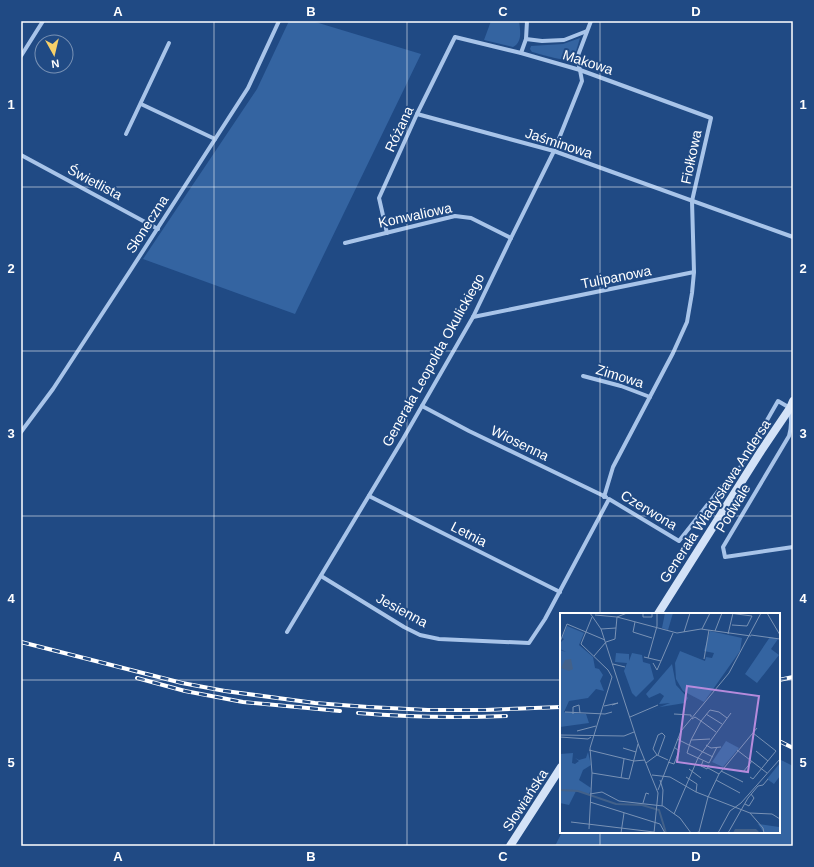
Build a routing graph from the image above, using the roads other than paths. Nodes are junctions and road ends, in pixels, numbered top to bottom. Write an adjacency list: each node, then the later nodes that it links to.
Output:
1 (43, 21): 10 (street)
2 (279, 21): 16 (street, Słoneczna)
3 (527, 21): 7 (street)
4 (591, 21): 5 (street, Generała Leopolda Okulickiego)
5 (587, 30): 7 (street); 11 (street, Generała Leopolda Okulickiego)
6 (455, 37): 9 (street, Makowa); 13 (street, Różana)
7 (526, 39): 9 (street)
8 (169, 43): 12 (street)
9 (521, 53): 11 (street, Makowa)
10 (21, 56)
11 (580, 70): 14 (street, Makowa); 17 (street, Generała Leopolda Okulickiego)
12 (141, 104): 15 (street); 16 (street)
13 (417, 114): 17 (street, Jaśminowa); 21 (street, Różana)
14 (710, 118): 19 (street, Fiołkowa)
15 (126, 134)
16 (215, 139): 20 (street, Słoneczna)
17 (554, 151): 19 (street, Jaśminowa); 23 (street, Generała Leopolda Okulickiego)
18 (21, 155): 20 (street, Świetlista)
19 (692, 201): 22 (street, Jaśminowa); 25 (street)
20 (158, 229): 31 (street, Słoneczna)
21 (387, 233): 23 (street, Konwaliowa); 24 (street, Konwaliowa)
22 (793, 237)
23 (511, 238): 26 (street, Generała Leopolda Okulickiego)
24 (344, 243)
25 (694, 272): 26 (street, Tulipanowa); 28 (street)
26 (473, 317): 30 (street, Generała Leopolda Okulickiego)
27 (583, 376): 28 (street, Zimowa)
28 (650, 397): 33 (street)
29 (791, 405): 34 (street, Czerwona); 35 (street, Podwale); 38 (street, Generała Władysława Andersa)
30 (422, 406): 32 (street, Generała Leopolda Okulickiego); 33 (street, Wiosenna)
31 (21, 432)
32 (368, 496): 36 (street, Generała Leopolda Okulickiego); 37 (street, Letnia)
33 (604, 497): 34 (street, Wiosenna)
34 (609, 499): 37 (street, Czerwona)
35 (793, 547)
36 (321, 576): 39 (street, Generała Leopolda Okulickiego); 40 (street, Jesienna)
37 (560, 592): 40 (street, Czerwona)
38 (659, 613)
39 (287, 632)
40 (529, 642)
41 (560, 769): 42 (street, Słowiańska)
42 (510, 846)

